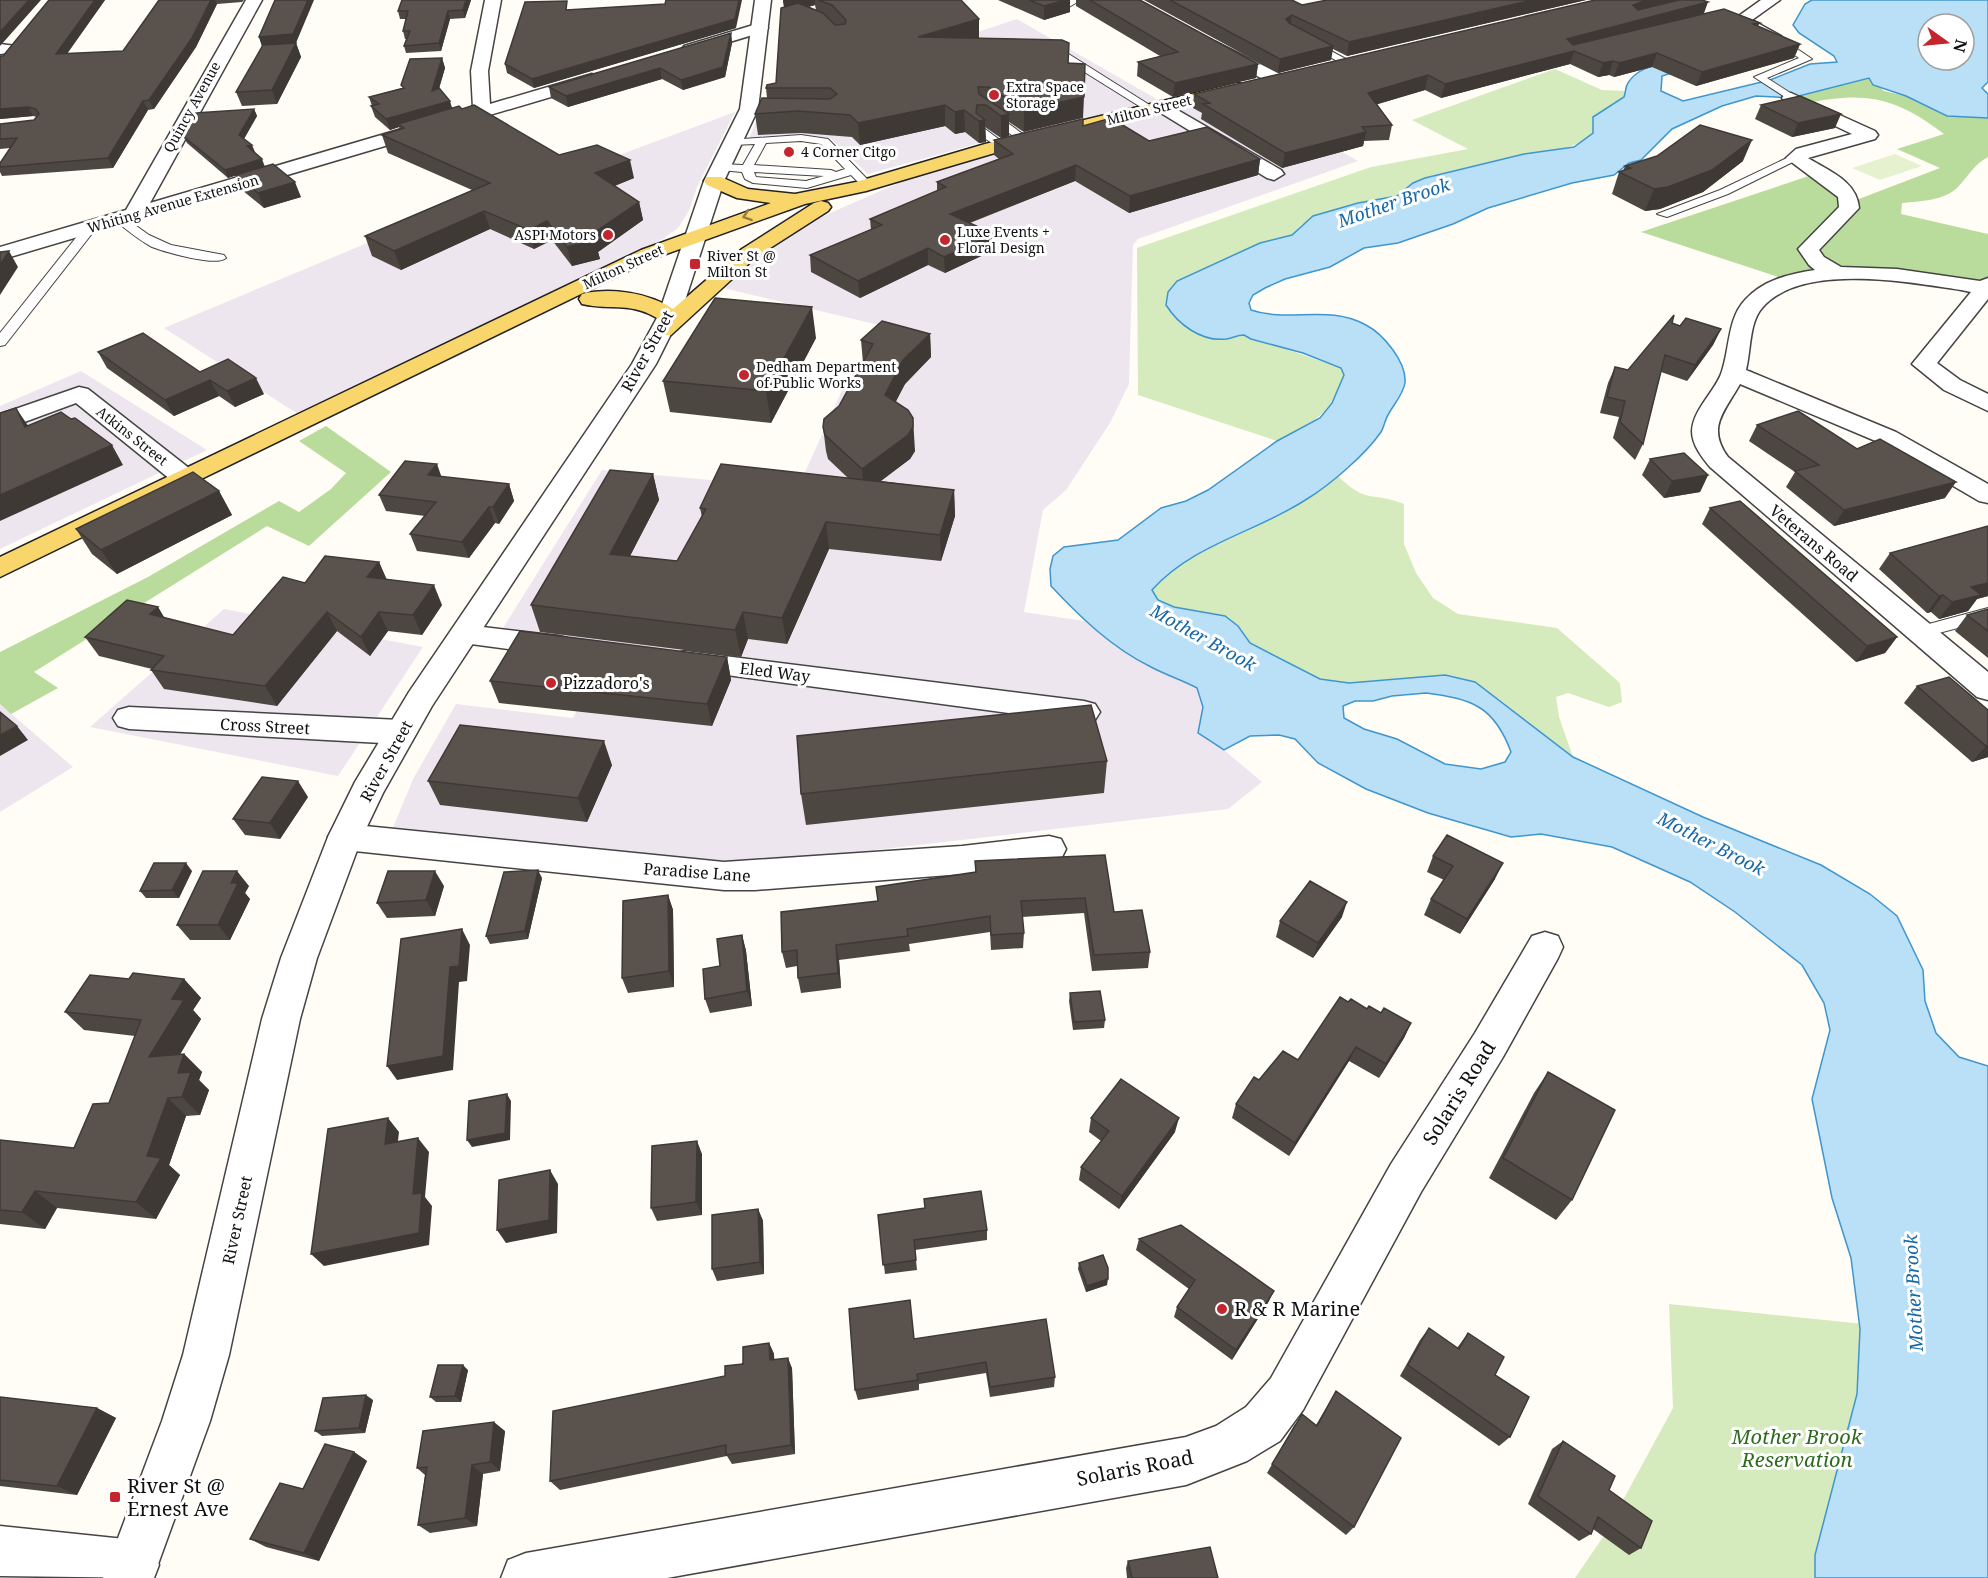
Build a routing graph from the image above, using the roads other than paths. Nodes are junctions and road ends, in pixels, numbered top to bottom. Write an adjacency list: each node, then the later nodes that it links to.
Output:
1 (254, 0): 37 (street, Quincy Avenue)
2 (493, 0): 22 (street)
3 (763, 0): 8 (street, River Street)
4 (1076, 0): 6 (lane)
5 (1772, 0): 12 (street)
6 (1066, 5)
7 (780, 23): 8 (street)
8 (760, 28): 14 (street); 27 (street, River Street)
9 (24, 32): 13 (street)
10 (1197, 37): 19 (street)
11 (1301, 38): 16 (lane)
12 (1787, 46): 20 (lane)
13 (3, 52)
14 (671, 55)
15 (1030, 55): 21 (lane)
16 (1354, 62): 17 (main road)
17 (1326, 68)
18 (605, 75): 22 (street, Whiting Avenue Extension)
19 (1284, 77): 21 (main road, Milton Street)
20 (1791, 98): 29 (street)
21 (1157, 108): 25 (main road, Milton Street); 32 (street)
22 (483, 111): 37 (street, Whiting Avenue Extension)
23 (984, 112): 25 (lane)
24 (981, 132): 28 (lane)
25 (1026, 140): 28 (main road, Milton Street)
26 (762, 141): 27 (lane); 30 (lane); 33 (lane)
27 (732, 142): 31 (street, River Street)
28 (1003, 146): 33 (main road, Milton Street)
29 (1795, 158): 36 (lane); 43 (street)
30 (747, 168): 31 (lane); 33 (lane)
31 (717, 174): 34 (main road); 39 (street, River Street)
32 (1274, 174)
33 (859, 181): 34 (main road, Milton Street); 35 (main road, Milton Street)
34 (800, 199): 39 (main road, Milton Street, one-way to 39)
35 (821, 207): 42 (main road, Milton Street); 48 (main road)
36 (1662, 214)
37 (127, 218): 38 (street, Whiting Avenue Extension); 41 (lane)
38 (90, 228): 40 (street, Whiting Avenue Extension); 49 (lane)
39 (696, 235): 42 (street, River Street); 51 (main road, Milton Street)
40 (0, 254)
41 (220, 258)
42 (689, 258): 45 (main road, Milton Street); 48 (street, River Street)
43 (1838, 274): 44 (street, Veterans Road); 50 (street, Veterans Road)
44 (1986, 287): 47 (street)
45 (590, 299): 48 (main road); 51 (main road, Milton Street)
46 (1988, 316): 47 (street)
47 (1961, 319): 52 (street)
48 (666, 323): 59 (street, River Street)
49 (0, 342)
50 (1734, 373): 55 (street); 58 (street, Veterans Road)
51 (398, 376): 54 (main road, Milton Street)
52 (1988, 404)
53 (10, 419): 54 (street, Atkins Street)
54 (185, 478): 56 (main road, Milton Street)
55 (1988, 495)
56 (0, 568)
57 (1988, 615): 58 (lane)
58 (1920, 632): 62 (street, Veterans Road)
59 (465, 634): 60 (street); 65 (street, River Street)
60 (585, 649)
61 (656, 658): 63 (street, Eled Way)
62 (1988, 689)
63 (1084, 712)
64 (129, 718): 65 (street, Cross Street)
65 (400, 732): 66 (street, River Street)
66 (345, 837): 67 (street, Paradise Lane); 70 (street, River Street)
67 (1049, 849)
68 (1545, 947): 71 (street, Solaris Road)
69 (0, 1551): 70 (street)
70 (131, 1571)
71 (526, 1578)

